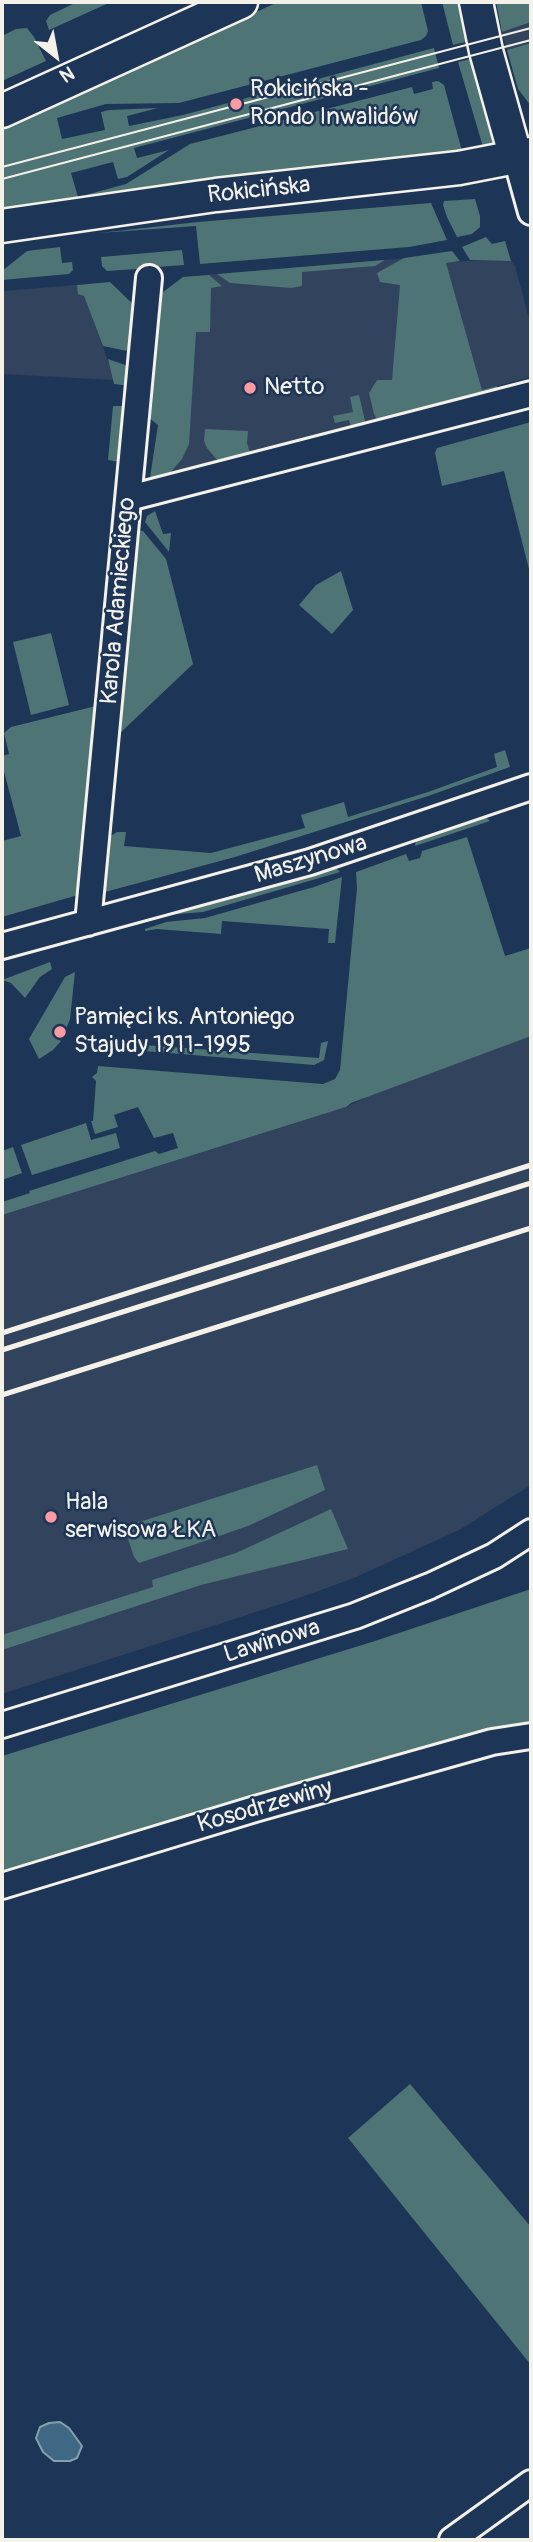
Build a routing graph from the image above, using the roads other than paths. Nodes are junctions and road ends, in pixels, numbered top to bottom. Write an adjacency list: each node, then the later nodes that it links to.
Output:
1 (241, 2): 3 (main road)
2 (476, 2): 4 (main road)
3 (2, 111)
4 (524, 156): 5 (street); 6 (main road, Rokicińska)
5 (531, 212)
6 (2, 226)
7 (149, 278): 9 (street, Karola Adamieckiego)
8 (531, 394): 9 (street)
9 (129, 498): 11 (street, Karola Adamieckiego)
10 (531, 788): 11 (street, Maszynowa)
11 (88, 923): 12 (street, Maszynowa)
12 (2, 946)
13 (531, 1532): 14 (street, Lawinowa)
14 (2, 1725)
15 (531, 1736): 16 (street, Kosodrzewiny)
16 (2, 1886)
17 (531, 2483): 18 (street)
18 (452, 2540)

